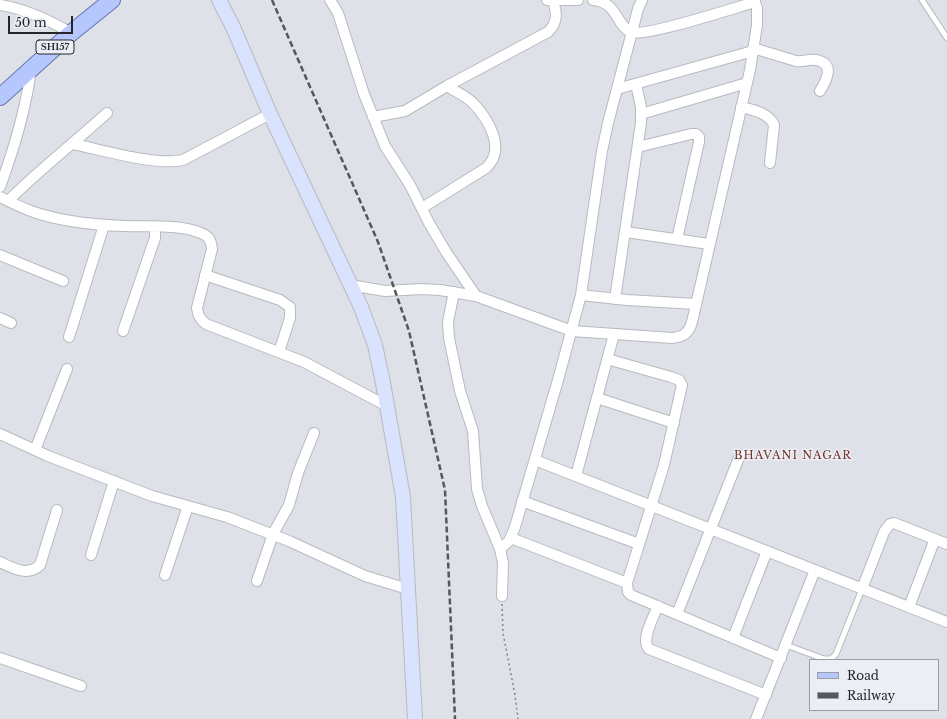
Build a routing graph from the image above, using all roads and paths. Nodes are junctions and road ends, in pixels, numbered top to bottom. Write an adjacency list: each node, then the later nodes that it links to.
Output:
1 (112, 0): 11 (main road, SH157)
2 (219, 0): 24 (street)
3 (330, 0): 26 (street)
4 (550, 0): 5 (street); 18 (street)
5 (578, 0)
6 (593, 0): 12 (street)
7 (643, 0): 12 (street)
8 (922, 0): 13 (lane)
9 (755, 1): 12 (street); 14 (street)
10 (0, 5): 11 (street)
11 (71, 33): 15 (main road, SH157)
12 (632, 33): 19 (street)
13 (947, 38)
14 (753, 49): 16 (street); 17 (street); 20 (street)
15 (31, 69): 21 (main road, SH157); 30 (street)
16 (747, 83): 22 (street); 25 (street)
17 (636, 84): 19 (street); 25 (street)
18 (447, 86): 26 (street); 32 (street)
19 (617, 89): 43 (street)
20 (820, 91)
21 (0, 97)
22 (741, 107): 29 (street); 37 (street)
23 (107, 113): 27 (street)
24 (270, 114): 27 (street); 41 (street)
25 (641, 114): 28 (street)
26 (373, 117): 32 (street)
27 (73, 144): 31 (street)
28 (638, 147): 35 (street); 36 (street)
29 (770, 163)
30 (0, 187)
31 (4, 199): 33 (street)
32 (422, 208): 44 (street)
33 (104, 225): 34 (street); 52 (street)
34 (155, 227): 39 (street); 49 (street)
35 (626, 232): 36 (street); 45 (street)
36 (677, 239): 37 (street)
37 (709, 244): 46 (street)
38 (0, 255): 40 (street)
39 (205, 275): 53 (street); 53 (street)
40 (63, 281)
41 (350, 284): 42 (street); 57 (street)
42 (454, 292): 44 (street); 76 (street)
43 (581, 294): 45 (street); 50 (street)
44 (476, 296): 50 (street)
45 (615, 298): 46 (street)
46 (696, 304): 51 (street)
47 (0, 318): 48 (street)
48 (11, 323)
49 (123, 331)
50 (572, 331): 51 (street); 63 (street)
51 (614, 334): 54 (street)
52 (69, 337)
53 (279, 352): 57 (street)
54 (607, 359): 56 (street); 58 (street)
55 (67, 369): 61 (street)
56 (597, 398): 58 (street); 64 (street)
57 (387, 406): 85 (street)
58 (674, 423): 67 (street)
59 (314, 433): 71 (street)
60 (0, 434): 61 (street)
61 (35, 450): 65 (street)
62 (740, 455): 70 (street)
63 (535, 460): 64 (street); 66 (street)
64 (576, 476): 67 (street)
65 (114, 481): 68 (street); 78 (street)
66 (522, 501): 72 (street); 74 (street)
67 (652, 505): 70 (street); 74 (street)
68 (188, 506): 71 (street); 81 (street)
69 (58, 510): 79 (street)
70 (712, 529): 77 (street); 89 (street)
71 (273, 534): 82 (street); 85 (street)
72 (511, 538): 76 (street); 83 (street)
73 (935, 539): 75 (street); 84 (street); 88 (street)
74 (640, 544): 83 (street)
75 (947, 544)
76 (500, 549): 86 (street)
77 (767, 551): 80 (street); 91 (street)
78 (91, 555)
79 (0, 562)
80 (815, 570): 84 (street); 92 (street)
81 (165, 575)
82 (257, 581)
83 (627, 583): 87 (street)
84 (862, 588): 88 (street); 96 (lane)
85 (408, 589): 99 (street)
86 (502, 596): 100 (path)
87 (658, 606): 89 (street); 98 (street)
88 (909, 607): 90 (street)
89 (677, 614): 91 (street)
90 (947, 622)
91 (733, 638): 94 (street)
92 (786, 645): 94 (street); 95 (lane)
93 (0, 658): 97 (street)
94 (781, 658): 98 (street)
95 (824, 659)
96 (830, 659)
97 (81, 686)
98 (766, 695): 101 (street)
99 (415, 719)
100 (518, 719)
101 (756, 719)

